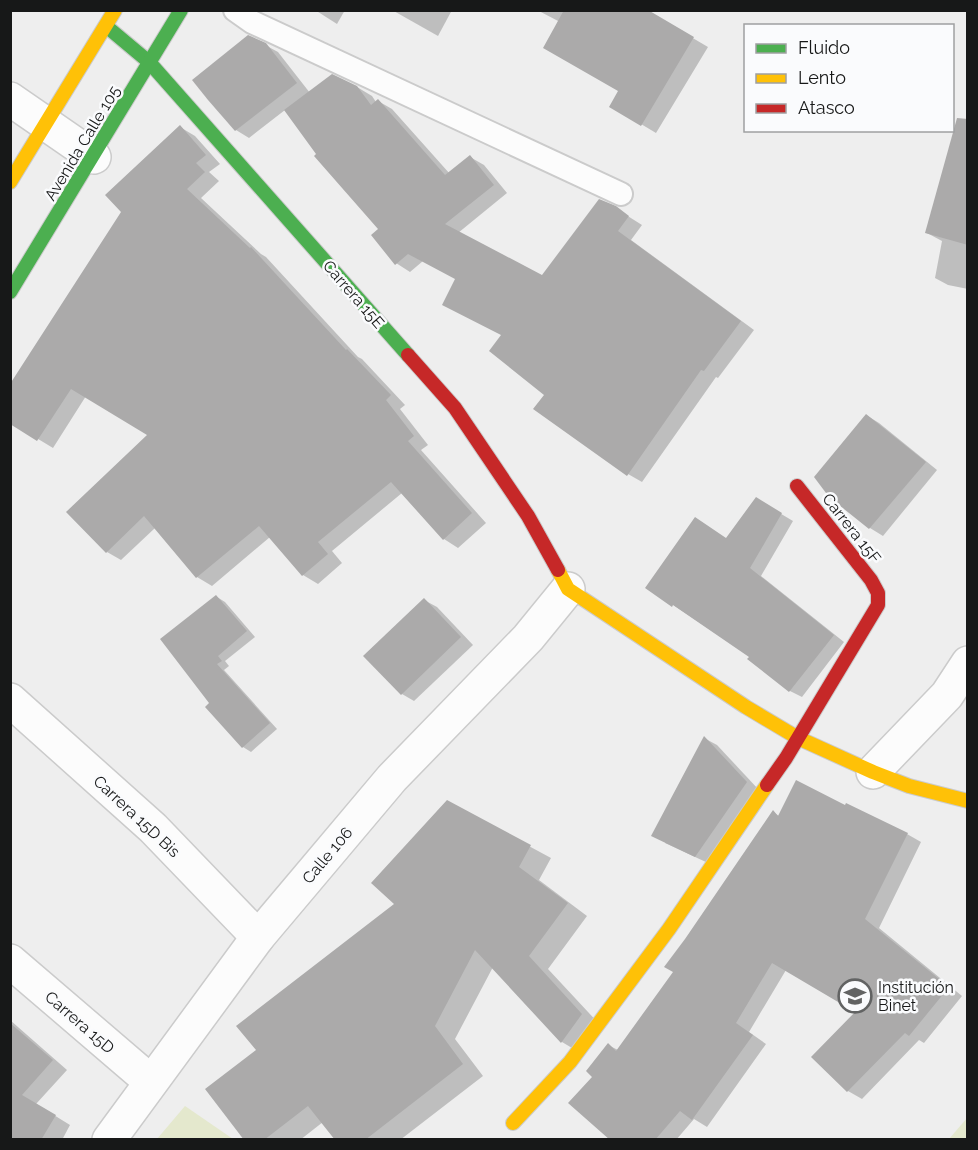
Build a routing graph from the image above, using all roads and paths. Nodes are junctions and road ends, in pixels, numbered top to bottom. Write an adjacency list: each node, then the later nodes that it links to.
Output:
1 (115, 10): 4 (street)
2 (181, 10): 5 (street, Avenida Calle 105)
3 (235, 10): 10 (lane)
4 (106, 26): 5 (street, Carrera 15E); 7 (street)
5 (149, 62): 8 (street, Avenida Calle 105); 13 (street, Carrera 15E)
6 (10, 99): 7 (street)
7 (46, 123): 8 (street); 9 (street)
8 (94, 157): 11 (street, Avenida Calle 105)
9 (10, 182)
10 (621, 194)
11 (10, 292)
12 (797, 486): 16 (street, Carrera 15F)
13 (568, 589): 16 (street); 19 (street, Calle 106)
14 (968, 663): 17 (street)
15 (10, 700): 19 (street, Carrera 15D Bis)
16 (798, 738): 17 (street); 22 (street)
17 (873, 772): 18 (street)
18 (968, 801)
19 (258, 937): 21 (street, Calle 106)
20 (10, 961): 21 (street, Carrera 15D)
21 (150, 1082): 23 (street, Calle 106)
22 (513, 1123)
23 (109, 1140)

